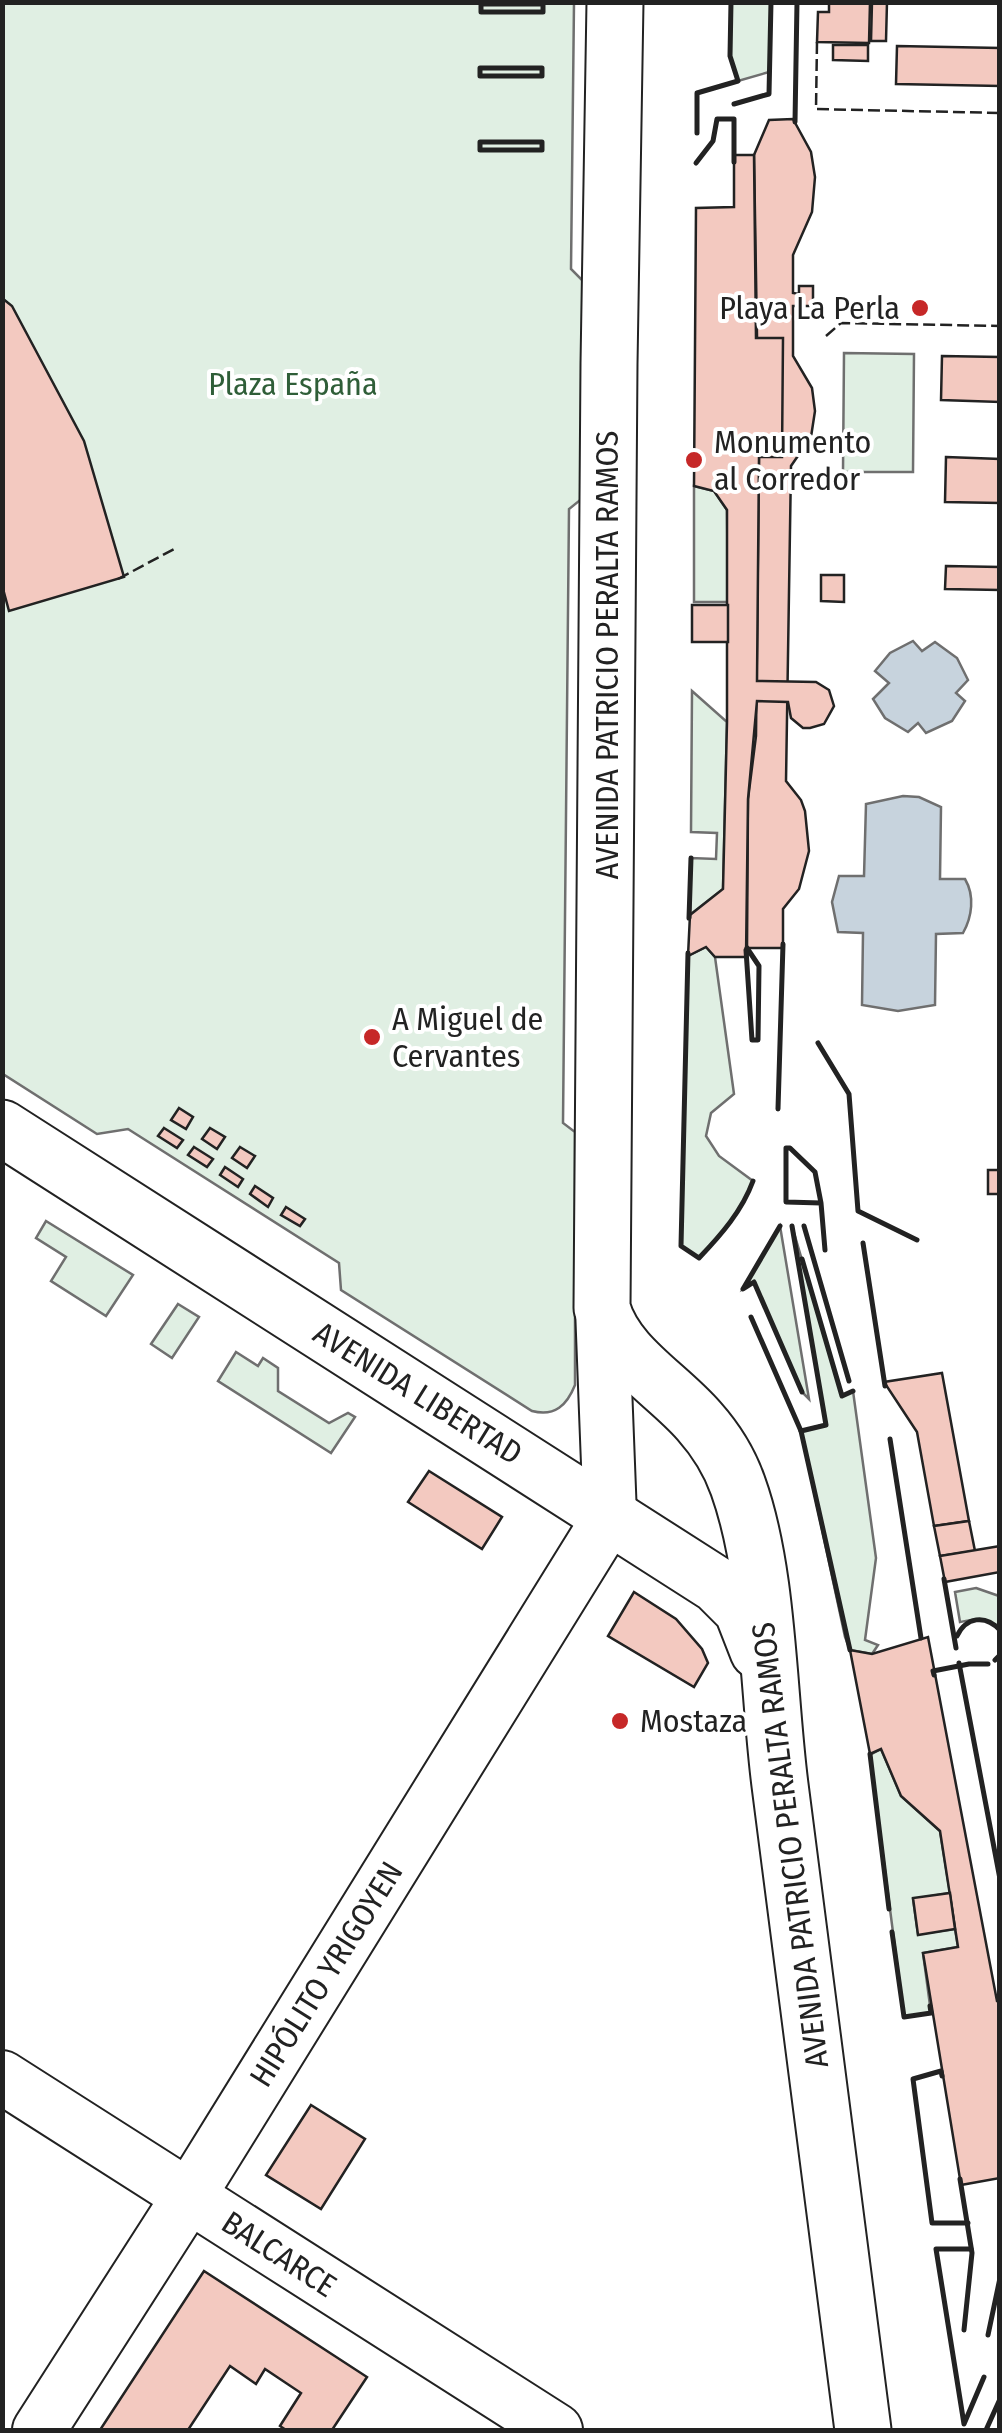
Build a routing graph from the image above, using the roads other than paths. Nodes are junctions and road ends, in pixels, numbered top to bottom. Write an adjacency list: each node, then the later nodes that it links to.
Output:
1 (616, 2): 3 (main road, AVENIDA PATRICIO PERALTA RAMOS)
2 (2, 1128): 4 (main road, AVENIDA LIBERTAD)
3 (602, 1308): 4 (street, AVENIDA PATRICIO PERALTA RAMOS); 5 (main road, AVENIDA PATRICIO PERALTA RAMOS)
4 (610, 1516): 5 (main road, AVENIDA LIBERTAD); 7 (street, HIPÓLITO YRIGOYEN)
5 (771, 1708): 10 (main road, AVENIDA PATRICIO PERALTA RAMOS)
6 (2, 2077): 7 (street, BALCARCE)
7 (189, 2196): 8 (street, HIPÓLITO YRIGOYEN); 9 (street, BALCARCE)
8 (39, 2430)
9 (556, 2430)
10 (863, 2430)

